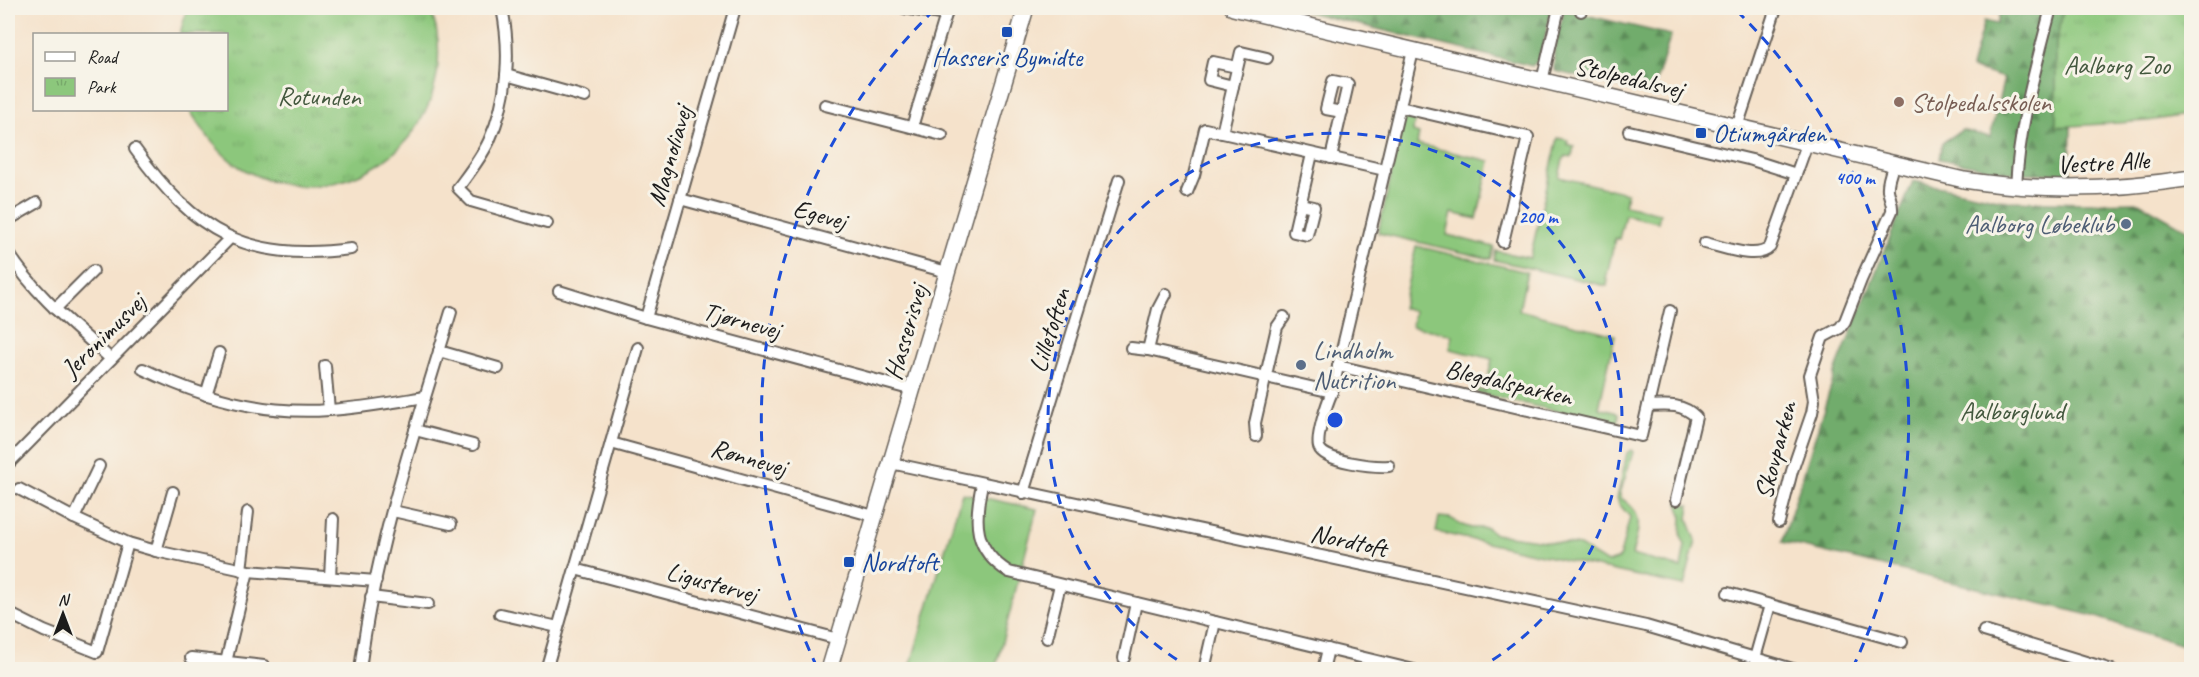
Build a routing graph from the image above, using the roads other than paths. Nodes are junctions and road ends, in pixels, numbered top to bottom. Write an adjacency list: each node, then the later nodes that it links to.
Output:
1 (502, 8): 13 (street)
2 (735, 8): 36 (street, Magnoliavej)
3 (904, 8): 9 (street)
4 (1026, 8): 47 (street, Hasserisvej)
5 (1233, 8): 10 (street, Stolpedalsvej)
6 (1559, 8): 14 (street)
7 (1776, 8): 21 (street)
8 (2050, 8): 34 (street)
9 (947, 11): 20 (street)
10 (1413, 51): 14 (street, Stolpedalsvej); 18 (street)
11 (1267, 58): 12 (street)
12 (1238, 67): 15 (street); 15 (street)
13 (506, 75): 16 (street); 40 (street)
14 (1542, 81): 21 (street, Stolpedalsvej)
15 (1233, 86): 23 (street)
16 (585, 97)
17 (825, 105): 20 (street)
18 (1400, 107): 30 (street); 42 (street)
19 (1342, 112): 28 (street)
20 (912, 127): 24 (street)
21 (1737, 127): 25 (street, Stolpedalsvej)
22 (1629, 131): 31 (street)
23 (1222, 133): 27 (street); 35 (street)
24 (942, 135)
25 (1807, 144): 29 (street, Stolpedalsvej); 31 (street)
26 (135, 149): 41 (street)
27 (1312, 154): 28 (street); 38 (street)
28 (1331, 158): 30 (street)
29 (1894, 164): 34 (street, Stolpedalsvej); 90 (street, Skovparken)
30 (1385, 170): 62 (street)
31 (1796, 174): 43 (street)
32 (2192, 178): 34 (street, Vestre Alle)
33 (1119, 180): 83 (street, Lilletoften)
34 (2016, 186)
35 (1187, 192)
36 (680, 199): 47 (street, Egevej); 54 (street, Magnoliavej)
37 (37, 203): 39 (street)
38 (1300, 204)
39 (8, 220)
40 (547, 223)
41 (230, 238): 44 (street); 60 (street, Jeronimusvej)
42 (1503, 242)
43 (1705, 243)
44 (351, 249)
45 (8, 252): 50 (street)
46 (93, 272): 50 (street)
47 (948, 272): 66 (street, Hasserisvej)
48 (559, 291): 54 (street, Tjørnevej)
49 (1166, 294): 57 (street)
50 (55, 309): 60 (street)
51 (1670, 311): 70 (street, Blegdalsparken)
52 (451, 312): 58 (street)
53 (1284, 317): 65 (street)
54 (646, 318): 66 (street, Tjørnevej)
55 (638, 348): 74 (street)
56 (1131, 348): 57 (street)
57 (1148, 350): 65 (street)
58 (439, 351): 63 (street); 69 (street)
59 (219, 353): 68 (street)
60 (111, 359): 77 (street, Jeronimusvej)
61 (325, 366): 71 (street)
62 (1338, 366): 67 (street); 70 (street, Blegdalsparken)
63 (498, 368)
64 (143, 369): 68 (street)
65 (1266, 377): 67 (street); 73 (street)
66 (914, 390): 76 (street, Hasserisvej)
67 (1332, 392): 79 (street)
68 (206, 395): 71 (street)
69 (425, 397): 71 (street); 72 (street)
70 (1647, 406): 84 (street)
71 (329, 410)
72 (415, 430): 75 (street); 85 (street)
73 (1256, 436)
74 (611, 442): 87 (street, Rønnevej); 94 (street)
75 (473, 445)
76 (891, 463): 80 (street, Nordtoft); 87 (street, Hasserisvej)
77 (8, 464)
78 (99, 466): 88 (street)
79 (1389, 466)
80 (982, 484): 83 (street, Nordtoft); 98 (street)
81 (19, 489): 88 (street)
82 (173, 492): 93 (street)
83 (1023, 493): 115 (street, Nordtoft)
84 (1676, 500)
85 (393, 511): 91 (street); 97 (street)
86 (249, 512): 95 (street)
87 (874, 516): 110 (street, Hasserisvej)
88 (74, 518): 92 (street)
89 (333, 519): 96 (street)
90 (1779, 522)
91 (451, 524)
92 (128, 543): 93 (street); 104 (street)
93 (156, 551): 95 (street)
94 (575, 569): 107 (street); 110 (street, Ligustervej)
95 (244, 571): 96 (street); 116 (street)
96 (330, 577): 97 (street)
97 (376, 581): 100 (street)
98 (1060, 585): 101 (street); 109 (street)
99 (1728, 592): 103 (street)
100 (371, 597): 102 (street); 118 (street)
101 (1136, 603): 106 (street); 114 (street)
102 (428, 604)
103 (1770, 605): 111 (street); 115 (street)
104 (8, 613)
105 (500, 614): 107 (street)
106 (1215, 622): 112 (street); 121 (street)
107 (558, 627): 119 (street)
108 (1984, 631): 125 (street)
109 (1047, 638)
110 (838, 639): 120 (street, Hasserisvej)
111 (1902, 642)
112 (1328, 649): 122 (street); 123 (street)
113 (191, 658): 116 (street)
114 (1124, 658)
115 (1755, 658): 124 (street, Nordtoft)
116 (226, 662): 117 (street)
117 (264, 666)
118 (360, 669)
119 (546, 669)
120 (829, 669)
121 (1204, 669)
122 (1323, 669)
123 (1408, 669)
124 (1796, 669)
125 (2112, 669)

